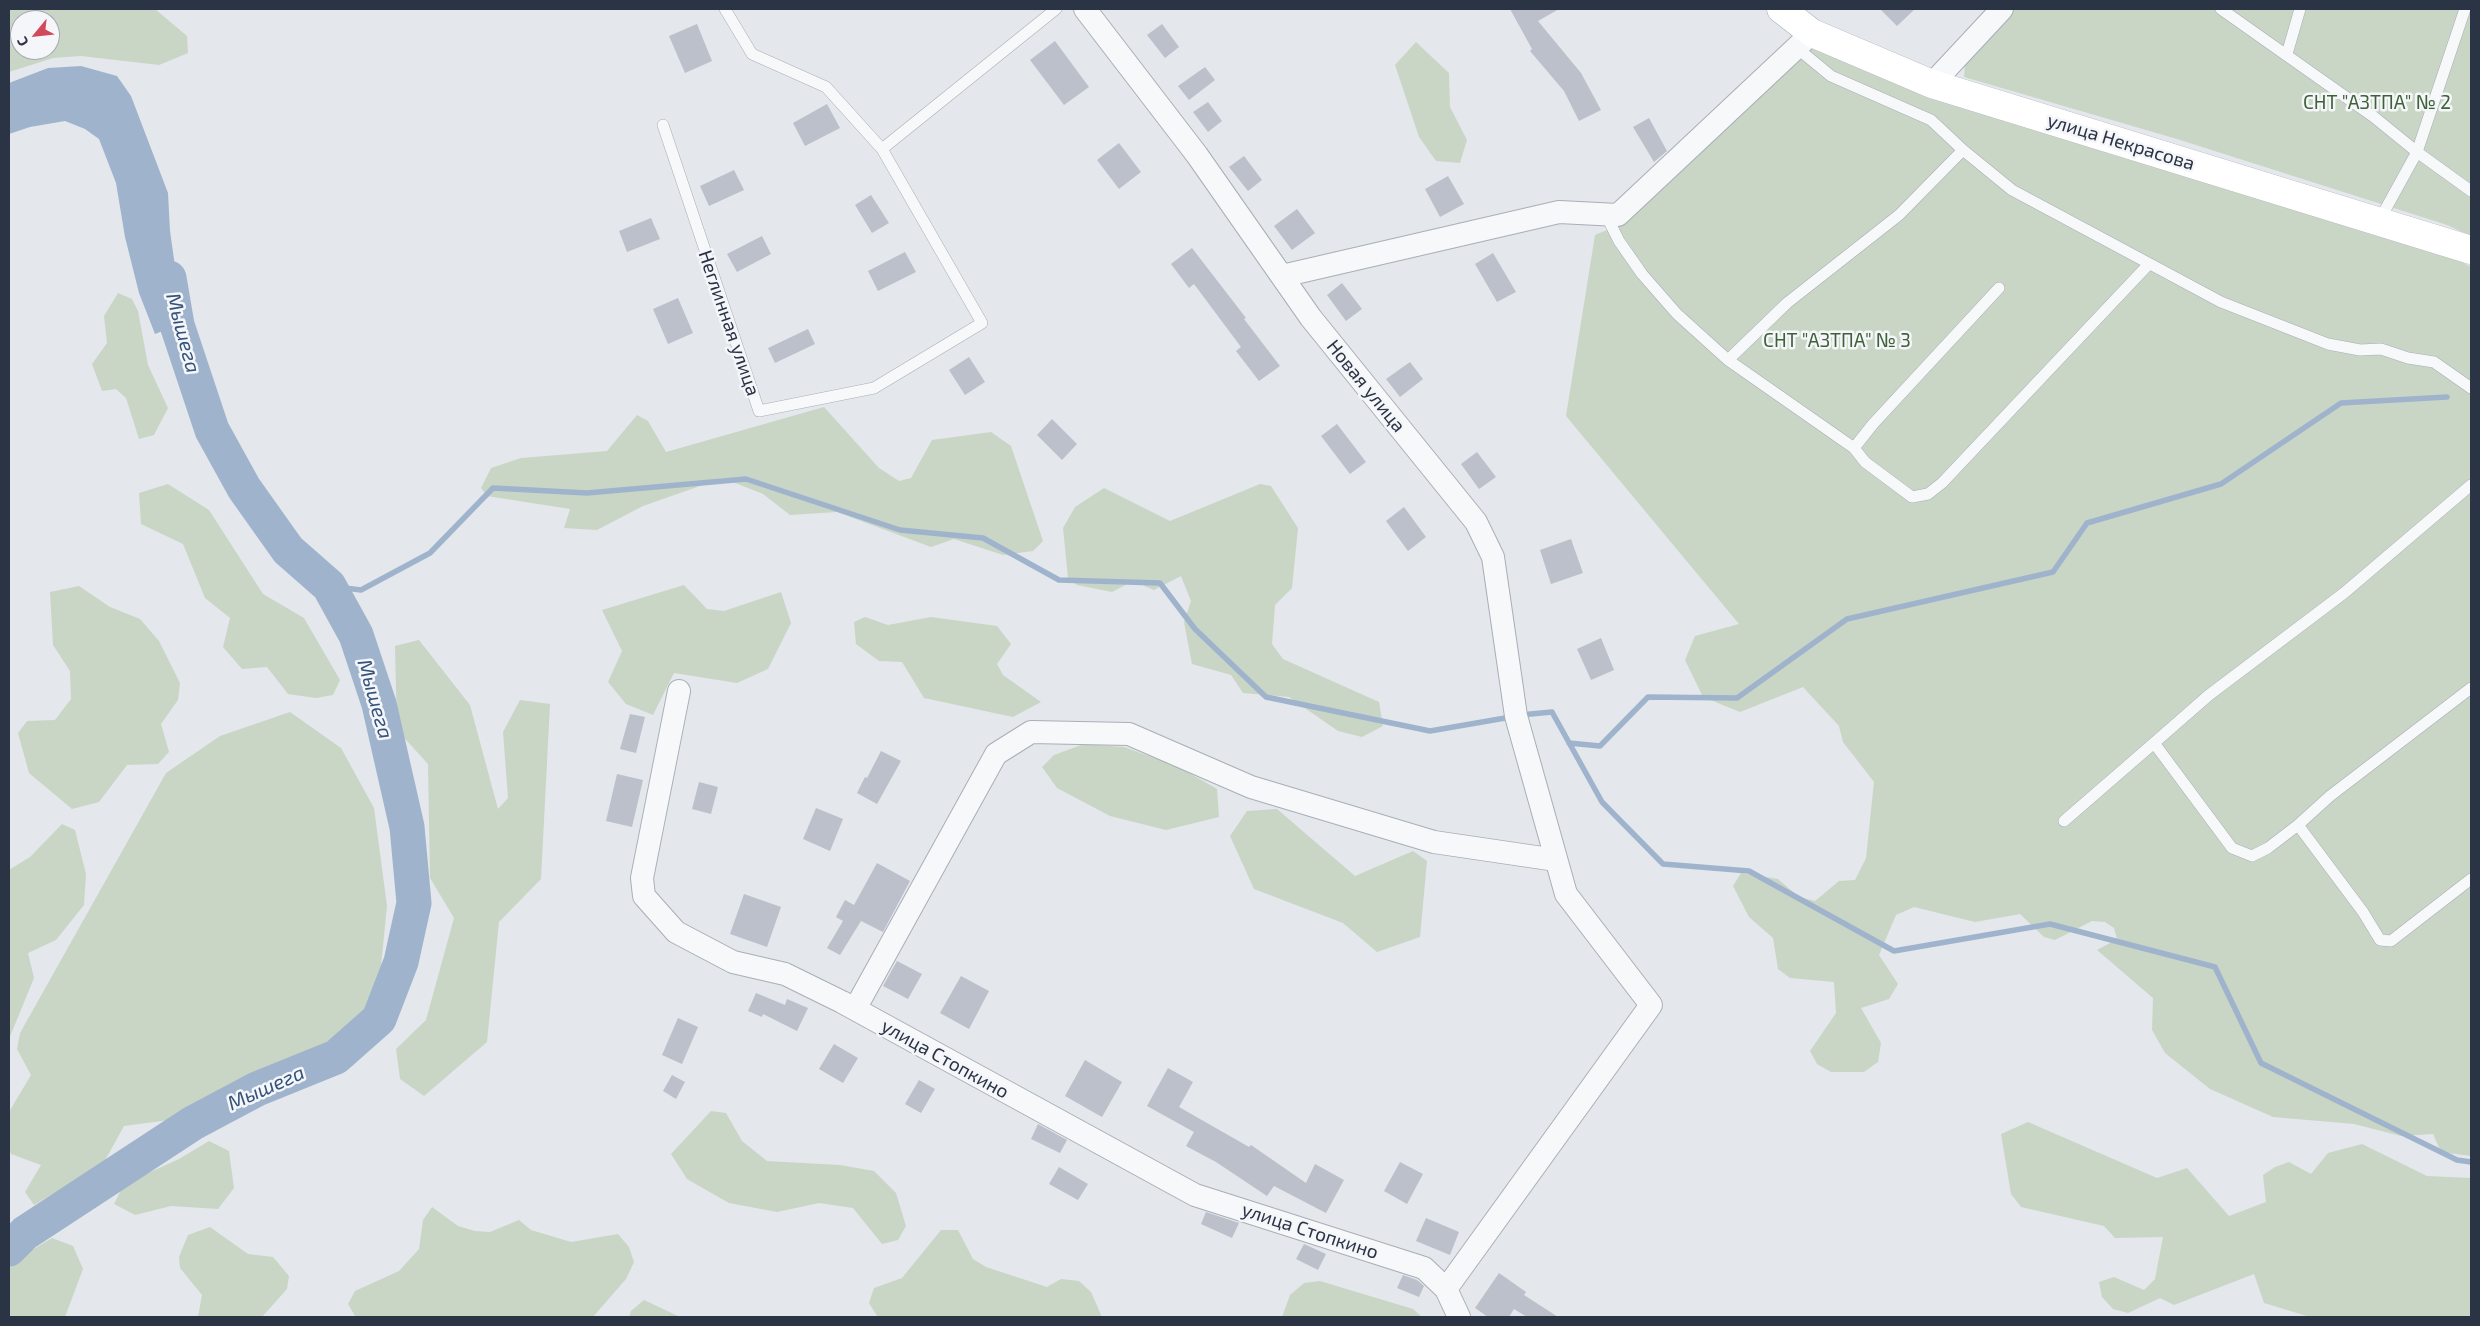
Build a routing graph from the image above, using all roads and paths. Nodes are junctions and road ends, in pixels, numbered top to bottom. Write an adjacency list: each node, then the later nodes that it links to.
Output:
1 (725, 9): 13 (lane, Неглинная улица)
2 (1056, 9): 13 (lane)
3 (1085, 9): 21 (street, Новая улица)
4 (1781, 9): 9 (main road, улица Некрасова)
5 (2002, 9): 11 (street)
6 (2221, 9): 10 (lane)
7 (2300, 9): 10 (lane)
8 (2465, 9): 15 (lane)
9 (1805, 41): 11 (main road, улица Некрасова); 14 (lane); 17 (street)
10 (2287, 54): 15 (lane)
11 (1932, 84): 18 (main road, улица Некрасова)
12 (663, 126): 13 (lane, Неглинная улица)
13 (882, 149)
14 (1962, 150): 20 (lane); 23 (lane)
15 (2417, 152): 16 (lane); 18 (lane)
16 (2471, 191)
17 (1606, 215): 21 (street); 23 (lane)
18 (2379, 221): 19 (main road, улица Некрасова)
19 (2471, 250)
20 (2148, 265): 24 (lane); 25 (lane)
21 (1282, 276): 32 (street, Новая улица)
22 (1999, 288): 25 (lane)
23 (1728, 360): 25 (lane)
24 (2471, 388)
25 (1854, 448)
26 (2471, 485): 29 (lane)
27 (2471, 688): 31 (lane)
28 (679, 691): 34 (street, улица Стопкино)
29 (2154, 743): 30 (lane); 31 (lane)
30 (2064, 821)
31 (2298, 825): 33 (lane)
32 (1556, 860): 34 (street); 35 (street, Новая улица)
33 (2471, 879)
34 (855, 1009): 35 (street, улица Стопкино)
35 (1446, 1289): 36 (street)
36 (1459, 1317)

